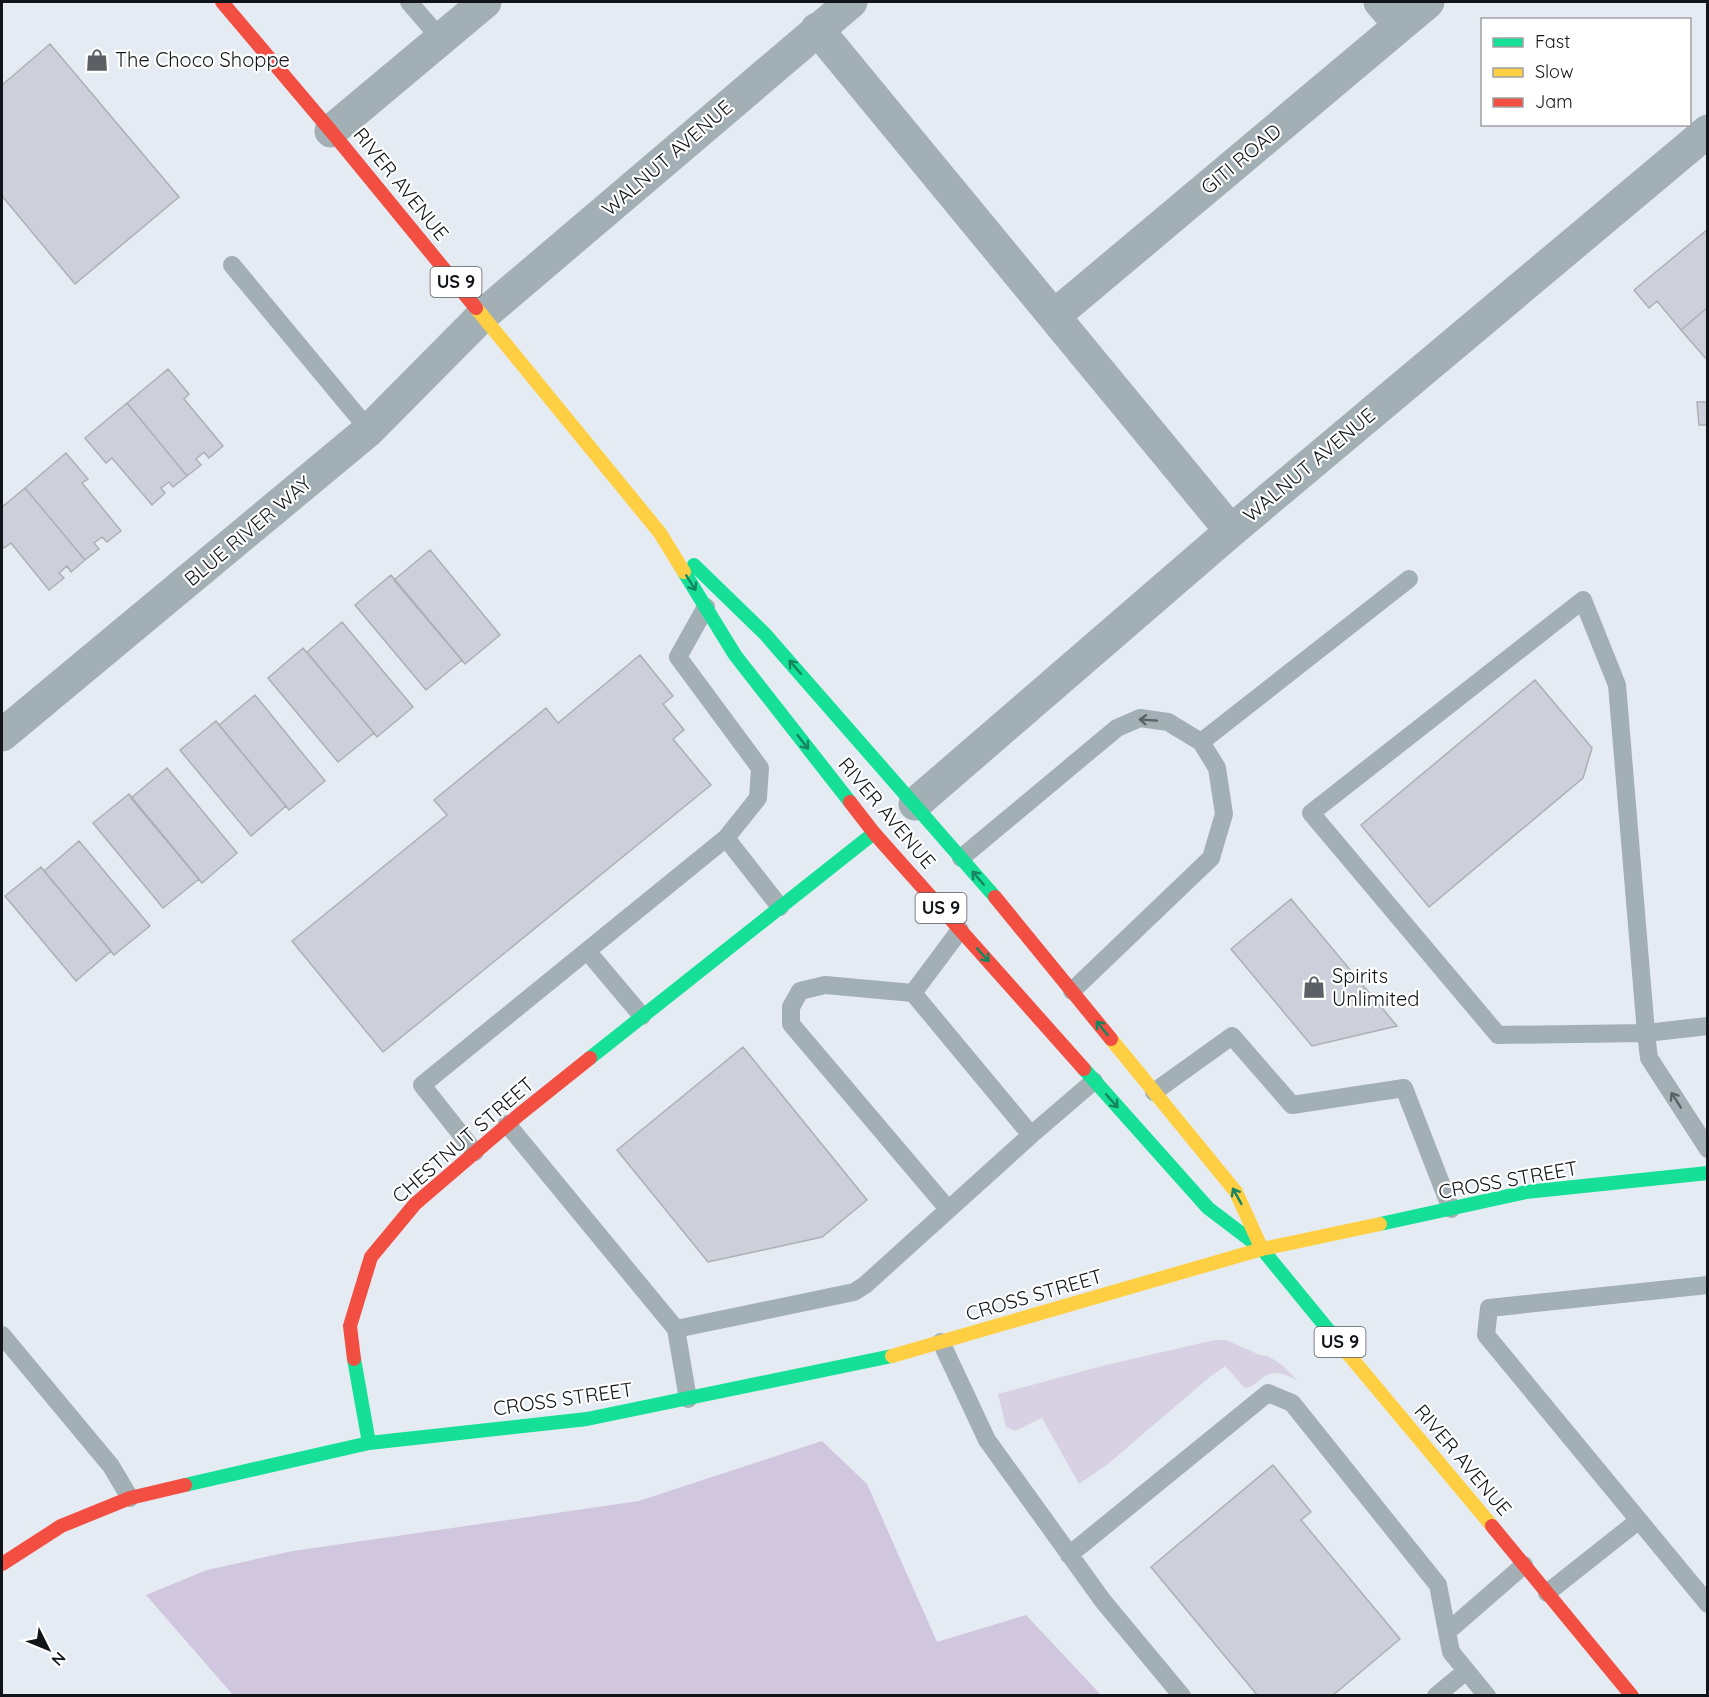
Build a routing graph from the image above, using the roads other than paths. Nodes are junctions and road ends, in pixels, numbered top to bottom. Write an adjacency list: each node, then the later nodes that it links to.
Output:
1 (222, 2): 9 (main road, RIVER AVENUE / US 9)
2 (409, 2): 8 (lane)
3 (485, 2): 8 (street)
4 (851, 2): 7 (street, WALNUT AVENUE)
5 (1428, 2): 6 (street, GITI ROAD)
6 (1390, 13): 13 (street, GITI ROAD)
7 (817, 29): 12 (street, WALNUT AVENUE); 13 (street)
8 (441, 39): 9 (street)
9 (331, 131): 12 (main road, RIVER AVENUE / US 9)
10 (1707, 131): 15 (street, WALNUT AVENUE)
11 (232, 265): 14 (lane)
12 (483, 315): 14 (street, BLUE RIVER WAY); 16 (main road, RIVER AVENUE / US 9)
13 (1054, 316): 15 (street)
14 (369, 430): 19 (street, BLUE RIVER WAY)
15 (1231, 531): 21 (street, WALNUT AVENUE)
16 (660, 533): 18 (main road, RIVER AVENUE / US 9, one-way to 18); 21 (main road, RIVER AVENUE / US 9, one-way to 16)
17 (1409, 579): 20 (lane)
18 (706, 607): 22 (main road, RIVER AVENUE / US 9, one-way to 22); 23 (lane)
19 (2, 735)
20 (1201, 742): 24 (lane, one-way to 24); 28 (lane)
21 (915, 804): 24 (main road, RIVER AVENUE / US 9)
22 (874, 833): 25 (main road, CHESTNUT STREET); 26 (main road, RIVER AVENUE / US 9)
23 (726, 838): 25 (lane); 27 (lane)
24 (961, 858): 28 (main road, RIVER AVENUE / US 9, one-way to 24)
25 (780, 907): 30 (main road, CHESTNUT STREET)
26 (960, 930): 29 (lane); 33 (main road, RIVER AVENUE / US 9, one-way to 33)
27 (588, 952): 30 (lane); 38 (lane)
28 (1071, 990): 34 (main road, RIVER AVENUE / US 9, one-way to 28)
29 (913, 993): 36 (lane); 40 (lane)
30 (642, 1016): 35 (main road, CHESTNUT STREET)
31 (1707, 1026): 32 (lane)
32 (1646, 1033): 32 (lane); 37 (lane, one-way to 32)
33 (1094, 1081): 36 (lane); 42 (main road, RIVER AVENUE / US 9, one-way to 42)
34 (1154, 1092): 41 (lane); 42 (main road, RIVER AVENUE / US 9, one-way to 34)
35 (507, 1124): 38 (main road, CHESTNUT STREET); 44 (lane)
36 (1031, 1134): 40 (lane)
37 (1707, 1149)
38 (475, 1152): 48 (main road, CHESTNUT STREET)
39 (1707, 1173): 41 (main road, CROSS STREET)
40 (948, 1209): 44 (lane)
41 (1451, 1209): 42 (main road, CROSS STREET)
42 (1262, 1249): 46 (main road, CROSS STREET); 53 (main road, RIVER AVENUE / US 9)
43 (1707, 1285): 50 (lane)
44 (676, 1329): 47 (lane)
45 (2, 1335): 49 (lane)
46 (941, 1342): 47 (main road, CROSS STREET); 51 (lane)
47 (687, 1399): 48 (main road, CROSS STREET)
48 (369, 1443): 49 (main road)
49 (130, 1498): 52 (main road)
50 (1638, 1521): 54 (lane); 55 (lane)
51 (1069, 1555): 56 (lane); 58 (lane)
52 (2, 1564)
53 (1524, 1565): 54 (main road, RIVER AVENUE / US 9); 56 (lane)
54 (1547, 1593): 61 (main road, RIVER AVENUE / US 9)
55 (1707, 1604)
56 (1447, 1632): 57 (lane)
57 (1466, 1671): 59 (lane); 60 (lane)
58 (1182, 1695)
59 (1436, 1695)
60 (1487, 1695)
61 (1632, 1695)

